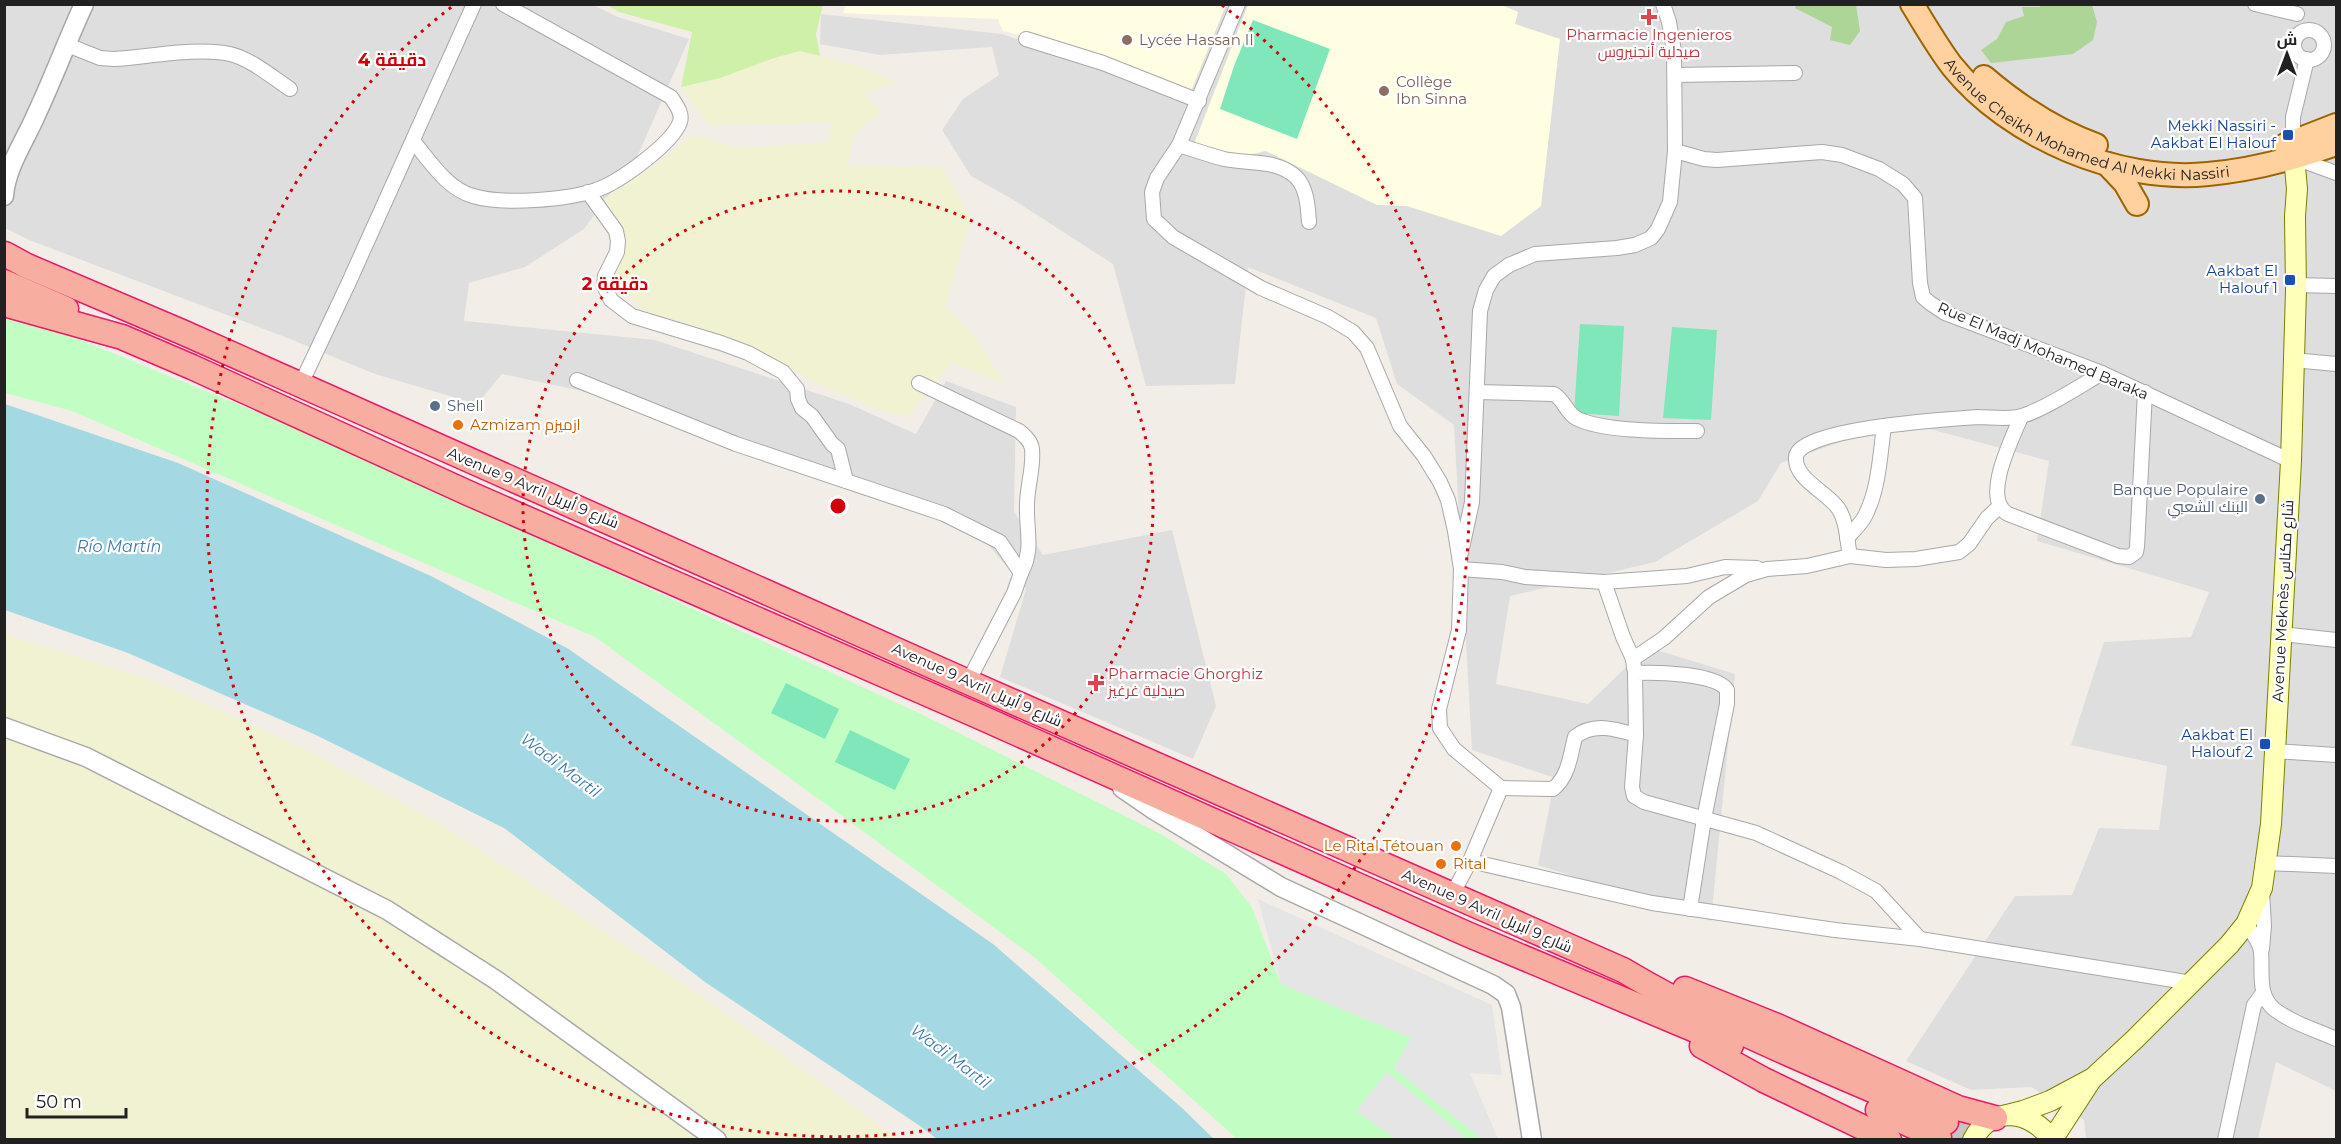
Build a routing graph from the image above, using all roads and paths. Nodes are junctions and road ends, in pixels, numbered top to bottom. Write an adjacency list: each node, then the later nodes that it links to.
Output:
1 (84, 4): 12 (street)
2 (474, 4): 20 (street)
3 (503, 4): 28 (street)
4 (1238, 4): 18 (street)
5 (1663, 4): 16 (street)
6 (1912, 4): 25 (main road, Avenue Cheikh Mohamed Al Mekki Nassiri)
7 (1924, 4): 24 (main road, Avenue Cheikh Mohamed Al Mekki Nassiri)
8 (2255, 4): 9 (street)
9 (2297, 9): 10 (street)
10 (2299, 34): 13 (street); 14 (street)
11 (1026, 39): 18 (street)
12 (65, 44): 17 (street); 27 (street)
13 (2330, 47): 14 (street)
14 (2307, 59): 24 (street, Avenue Meknès شارع مكناس)
15 (1795, 74): 16 (street)
16 (1675, 75): 23 (street)
17 (290, 89)
18 (1199, 101): 22 (street)
19 (2337, 125): 24 (main road)
20 (413, 141): 28 (street); 43 (street)
21 (2337, 144): 24 (main road)
22 (1179, 146): 31 (street); 54 (street)
23 (1675, 151): 40 (street, Rue El Madj Mohamed Baraka); 44 (street)
24 (2294, 151): 25 (main road, Avenue Cheikh Mohamed Al Mekki Nassiri); 26 (street); 34 (main road, Avenue Meknès شارع مكناس)
25 (2107, 164): 30 (main road)
26 (2337, 173)
27 (5, 185): 29 (street)
28 (588, 192): 50 (street)
29 (4, 196)
30 (2137, 204)
31 (1309, 222)
32 (5, 253): 43 (highway, Avenue 9 Avril شارع 9 أبريل)
33 (4, 282): 37 (highway)
34 (2296, 285): 35 (street); 38 (main road, Avenue Meknès شارع مكناس)
35 (2337, 286)
36 (4, 304): 37 (highway, Avenue 9 Avril شارع 9 أبريل)
37 (122, 337): 67 (highway, Avenue 9 Avril شارع 9 أبريل)
38 (2293, 360): 39 (street); 49 (main road, Avenue Meknès شارع مكناس)
39 (2337, 364)
40 (2102, 373): 45 (street, Rue El Madj Mohamed Baraka); 46 (street)
41 (577, 380): 50 (street)
42 (919, 383): 56 (street)
43 (300, 386): 62 (highway, Avenue 9 Avril شارع 9 أبريل)
44 (1478, 392): 48 (street); 54 (street)
45 (2145, 392): 49 (street, Rue El Madj Mohamed Baraka); 51 (street)
46 (2021, 417): 47 (street); 51 (street)
47 (1884, 426): 52 (street); 52 (street)
48 (1697, 431)
49 (2291, 461): 58 (main road, Avenue Meknès شارع مكناس)
50 (846, 481): 56 (street)
51 (1999, 507): 53 (street)
52 (1847, 538): 53 (street)
53 (1850, 556): 55 (street)
54 (1461, 564): 57 (street); 68 (street)
55 (1767, 569): 57 (street); 60 (street)
56 (1021, 573): 62 (street)
57 (1604, 582): 60 (street)
58 (2281, 634): 59 (street); 65 (main road, Avenue Meknès شارع مكناس)
59 (2337, 640)
60 (1633, 659): 61 (street)
61 (1635, 673): 64 (street); 69 (street)
62 (968, 682): 74 (highway, Avenue 9 Avril شارع 9 أبريل)
63 (4, 727): 86 (street)
64 (1636, 735): 68 (street); 69 (street)
65 (2274, 751): 66 (street); 71 (main road, Avenue Meknès شارع مكناس)
66 (2337, 755)
67 (1102, 772): 82 (highway, Avenue 9 Avril شارع 9 أبريل); 87 (street)
68 (1501, 788): 70 (street)
69 (1704, 819): 75 (street); 77 (street)
70 (1470, 861): 74 (street); 75 (street)
71 (2266, 863): 72 (street); 73 (main road, Avenue Meknès شارع مكناس)
72 (2336, 866)
73 (2262, 888): 76 (main road, Avenue Meknès شارع مكناس); 78 (street)
74 (1452, 895): 79 (highway, Avenue 9 Avril شارع 9 أبريل)
75 (1690, 909): 77 (street)
76 (2246, 924): 78 (street); 80 (main road, Avenue Meknès شارع مكناس)
77 (1920, 939): 80 (street)
78 (2262, 951): 81 (street)
79 (1623, 970): 82 (highway, Avenue 9 Avril شارع 9 أبريل); 85 (highway)
80 (2192, 983): 84 (main road, Avenue Meknès شارع مكناس)
81 (2263, 993): 83 (street); 91 (street)
82 (1628, 1001): 88 (highway)
83 (2337, 1039)
84 (2093, 1078): 85 (main road, Avenue Meknès شارع مكناس); 90 (main road, Avenue Meknès شارع مكناس)
85 (2001, 1116): 89 (main road); 90 (main road)
86 (717, 1140)
87 (1532, 1140)
88 (1889, 1140)
89 (1973, 1140)
90 (2052, 1140)
91 (2225, 1140)

